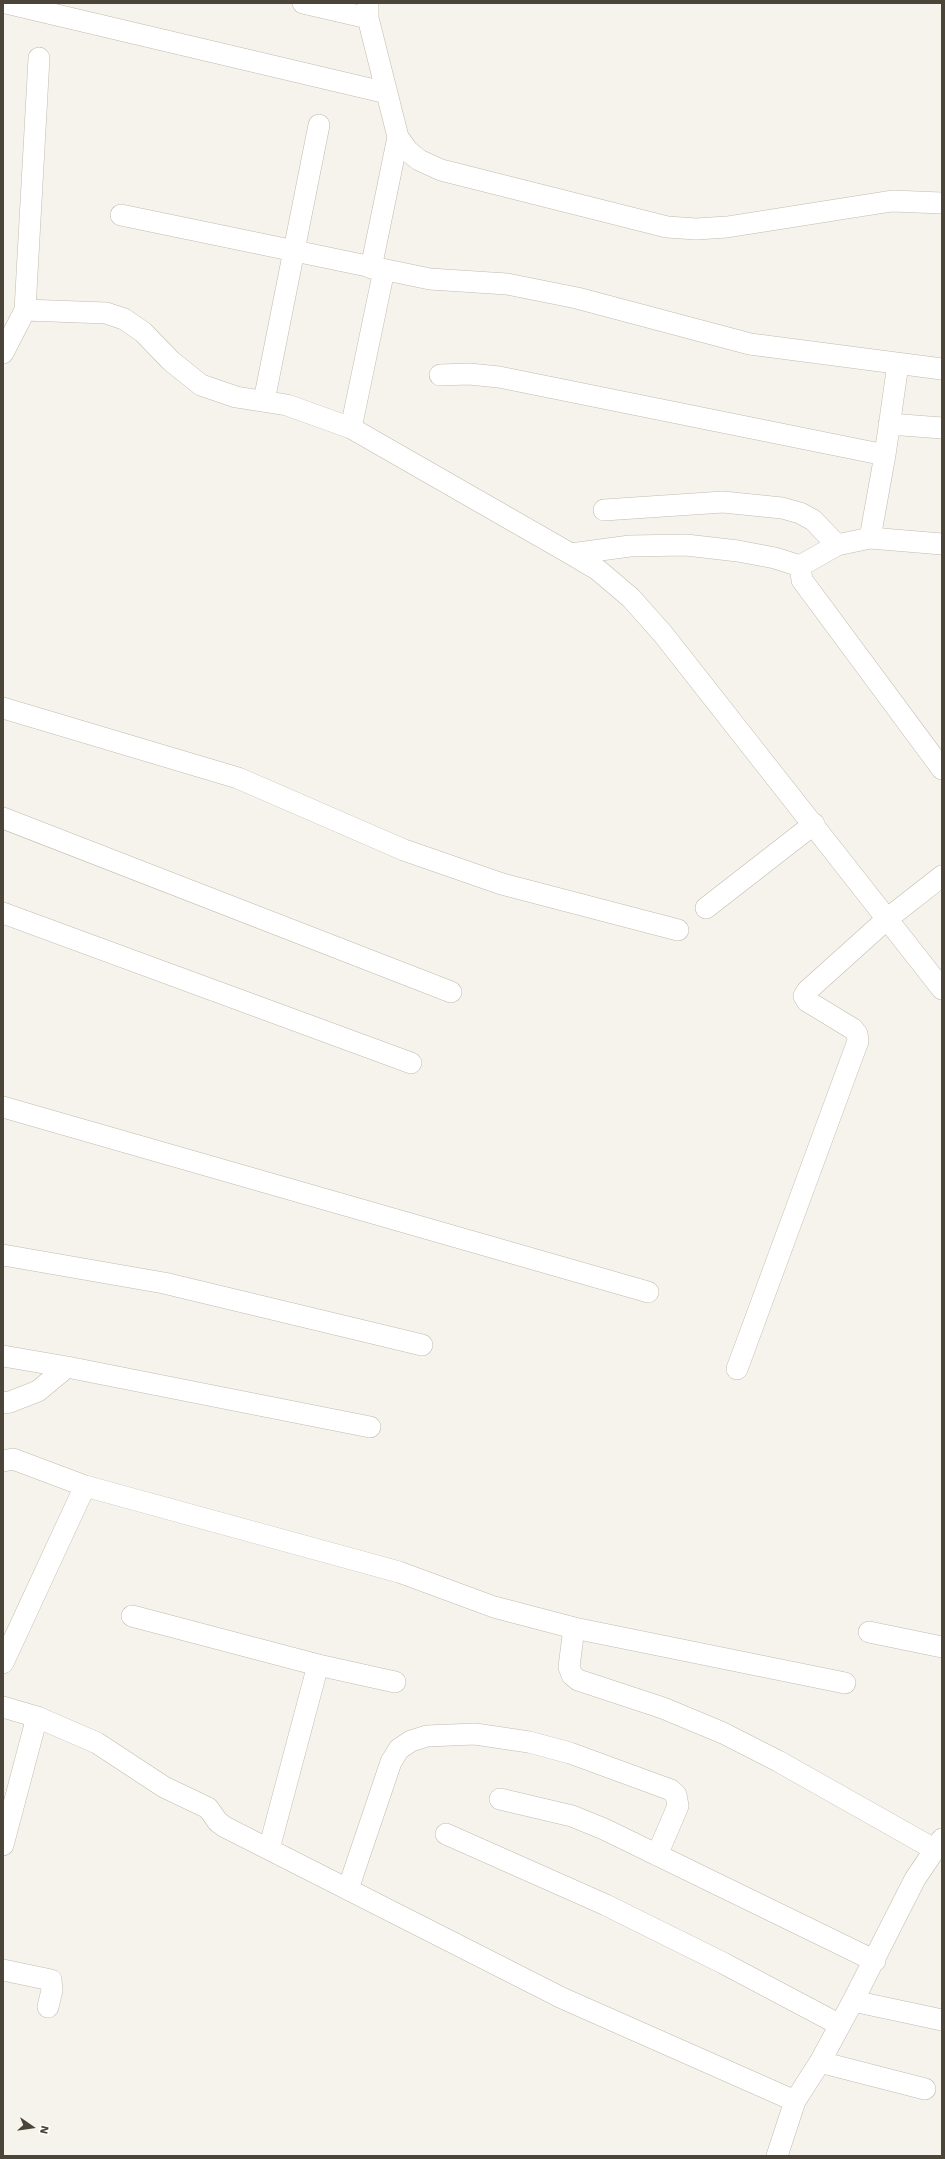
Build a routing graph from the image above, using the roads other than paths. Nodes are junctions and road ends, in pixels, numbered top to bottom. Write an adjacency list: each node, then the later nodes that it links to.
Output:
1 (6, 3): 5 (street)
2 (304, 3): 3 (street)
3 (368, 11): 5 (street)
4 (39, 58): 12 (street)
5 (387, 93): 7 (street)
6 (319, 125): 10 (street)
7 (398, 138): 8 (street); 11 (street)
8 (942, 203)
9 (121, 215): 10 (street)
10 (294, 252): 11 (street); 17 (street)
11 (378, 269): 14 (street); 19 (street)
12 (25, 310): 13 (street); 17 (street)
13 (3, 353)
14 (898, 364): 15 (street); 18 (street)
15 (942, 369)
16 (440, 375): 21 (street)
17 (264, 401): 19 (street)
18 (889, 424): 20 (street); 21 (street)
19 (351, 428): 26 (street)
20 (942, 428)
21 (885, 455): 23 (street)
22 (604, 510): 25 (street)
23 (870, 538): 24 (street); 25 (street)
24 (942, 544)
25 (837, 545): 27 (street)
26 (571, 554): 27 (street); 31 (street)
27 (800, 566): 29 (street)
28 (3, 708): 36 (street)
29 (942, 769)
30 (3, 818): 38 (street)
31 (814, 824): 33 (street); 35 (street)
32 (942, 876): 35 (street)
33 (706, 908)
34 (3, 914): 39 (street)
35 (887, 919): 37 (street); 46 (street)
36 (678, 930)
37 (942, 989)
38 (451, 992)
39 (410, 1062)
40 (3, 1107): 42 (street)
41 (3, 1255): 43 (street)
42 (648, 1292)
43 (422, 1345)
44 (3, 1356): 45 (street)
45 (67, 1367): 47 (street); 48 (street)
46 (736, 1369)
47 (3, 1403)
48 (370, 1427)
49 (3, 1461): 50 (street)
50 (85, 1486): 52 (street); 55 (street)
51 (132, 1616): 56 (street)
52 (574, 1628): 58 (street); 63 (street)
53 (869, 1632): 54 (street)
54 (942, 1647)
55 (3, 1663)
56 (318, 1665): 57 (street); 65 (street)
57 (395, 1682)
58 (845, 1683)
59 (3, 1707): 60 (street)
60 (36, 1718): 64 (street); 65 (street)
61 (500, 1798): 66 (street)
62 (446, 1834): 73 (street)
63 (938, 1844): 68 (street)
64 (3, 1845)
65 (269, 1849): 67 (street)
66 (657, 1855): 67 (street); 68 (street)
67 (348, 1890): 76 (street)
68 (875, 1961): 70 (street)
69 (3, 1970): 71 (street)
70 (853, 2002): 72 (street); 73 (street)
71 (48, 2007)
72 (942, 2020)
73 (840, 2026): 74 (street)
74 (820, 2062): 75 (street); 76 (street)
75 (925, 2089)
76 (795, 2102): 77 (street)
77 (777, 2156)

